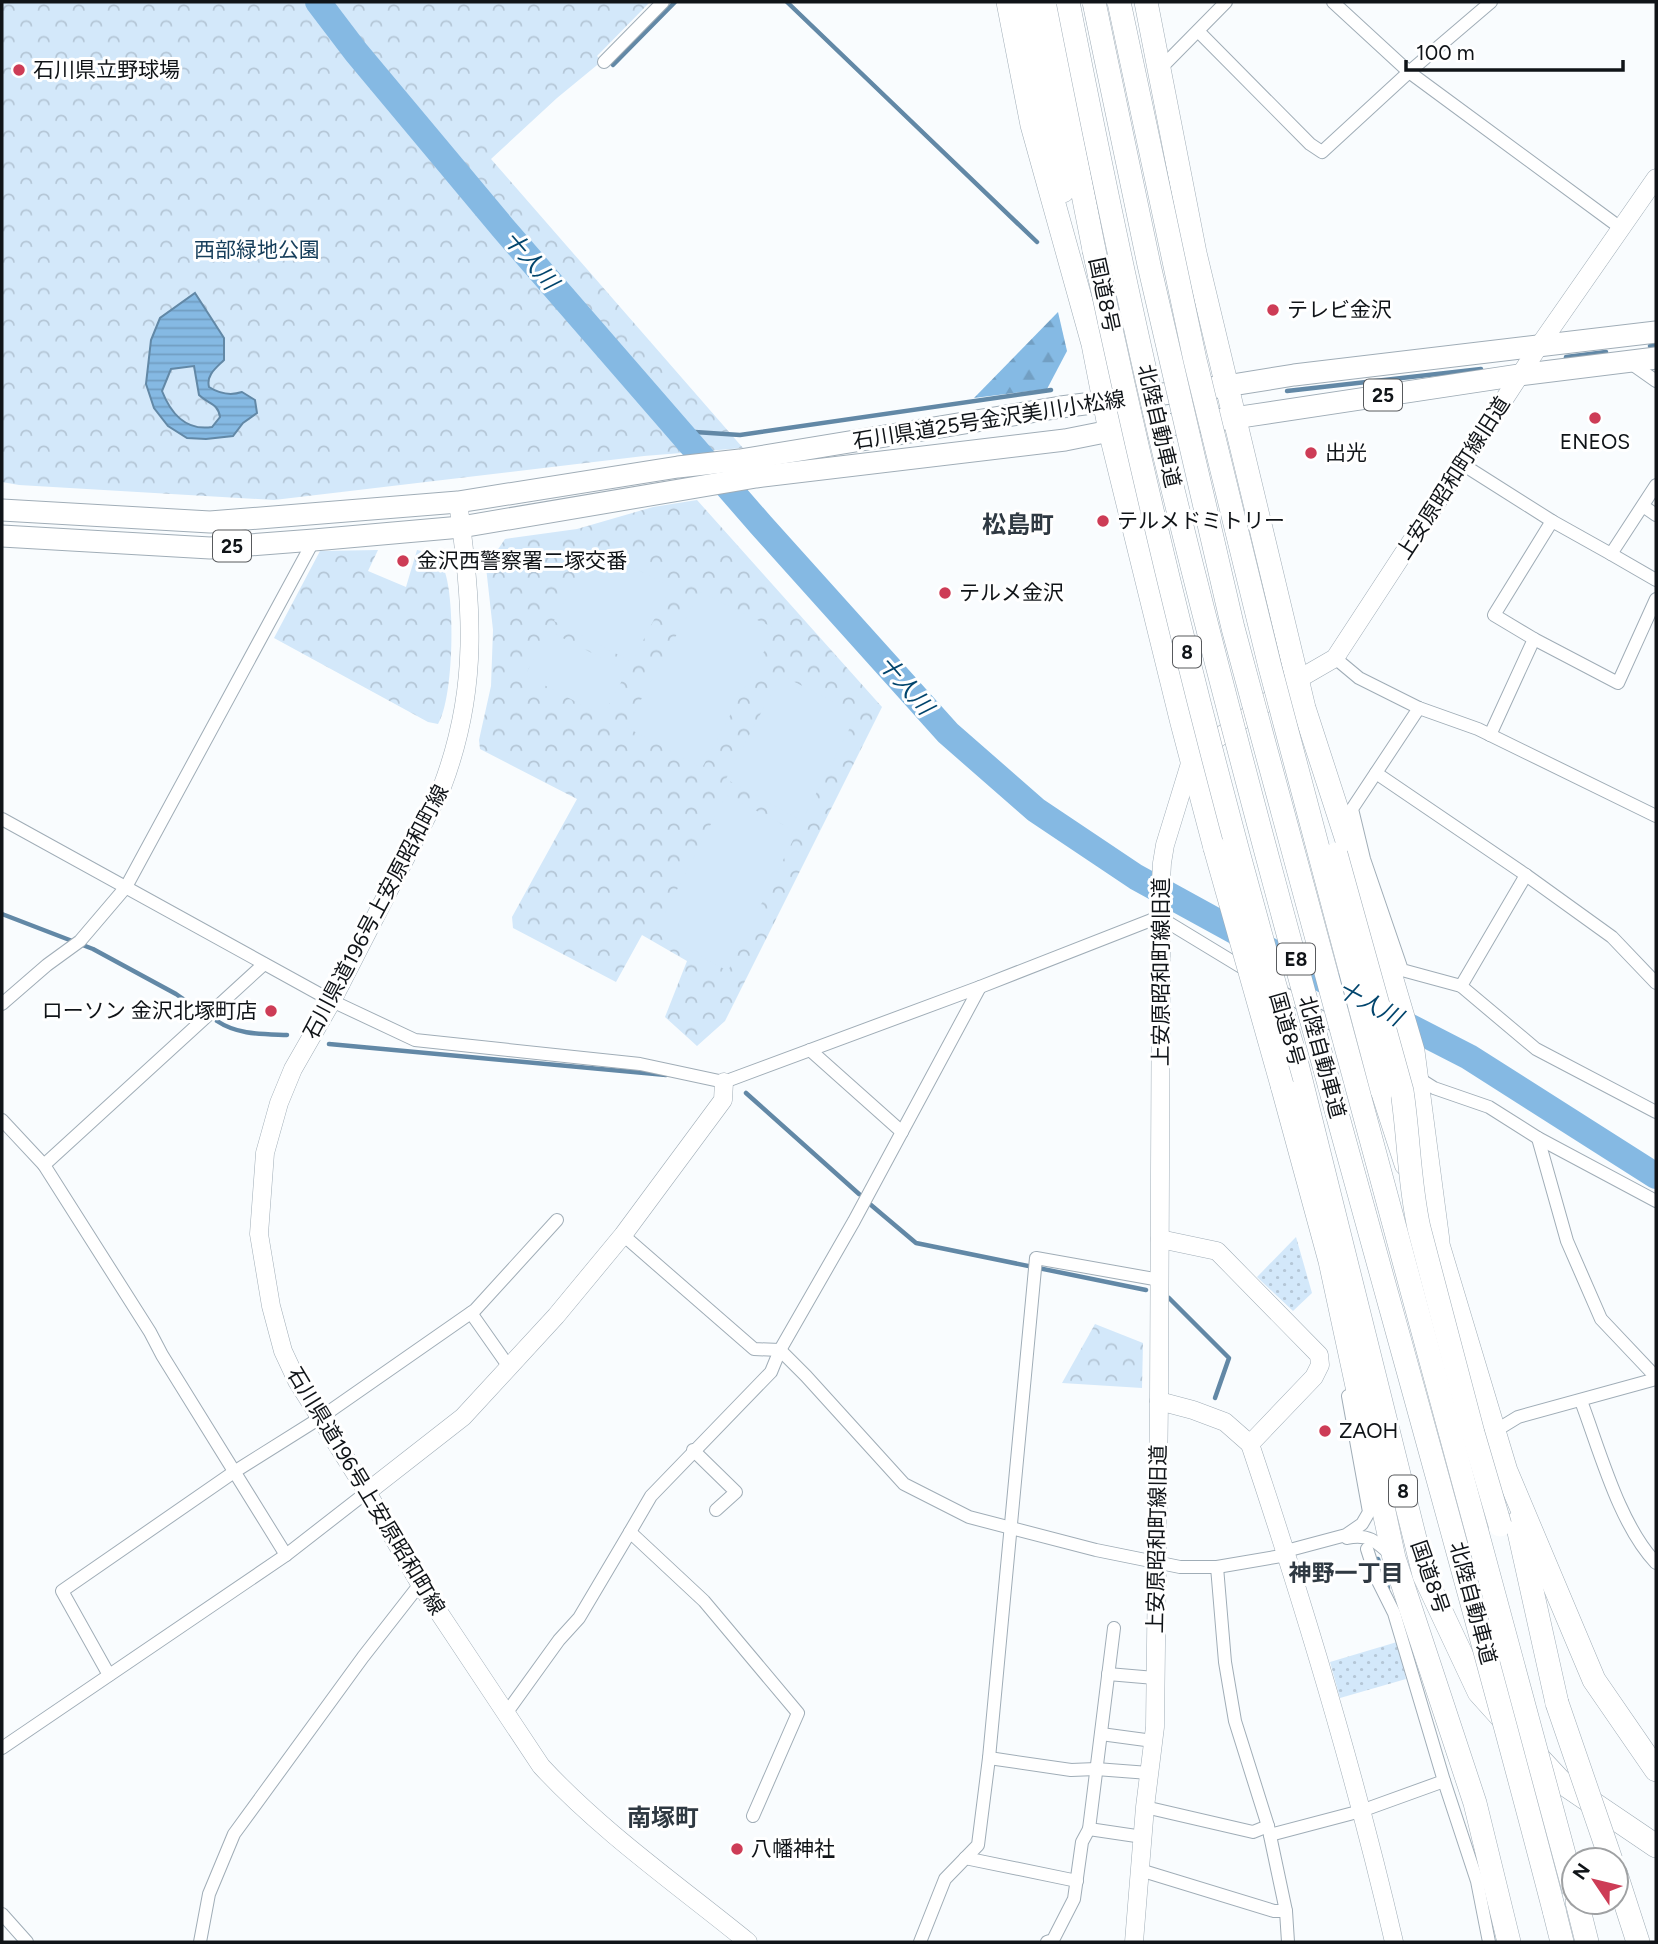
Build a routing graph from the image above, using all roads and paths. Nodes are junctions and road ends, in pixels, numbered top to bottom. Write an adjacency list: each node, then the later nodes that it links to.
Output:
1 (663, 2): 13 (street)
2 (1008, 2): 18 (highway)
3 (1024, 2): 18 (highway)
4 (1045, 2): 101 (highway, 国道8号 / 8, bridge)
5 (1068, 2): 144 (highway, 北陸自動車道 / E8, bridge)
6 (1094, 2): 123 (highway, 北陸自動車道 / E8, bridge)
7 (1119, 2): 74 (highway, bridge)
8 (1146, 2): 14 (highway)
9 (1226, 2): 12 (street)
10 (1333, 2): 15 (street)
11 (1491, 2): 15 (street)
12 (1198, 31): 14 (street); 15 (street)
13 (604, 62)
14 (1158, 72): 25 (highway)
15 (1409, 72): 17 (street)
16 (1656, 178): 17 (street, 上安原昭和町線旧道)
17 (1622, 229): 20 (street, 上安原昭和町線旧道)
18 (1079, 291): 26 (highway)
19 (1656, 332): 20 (main road, 石川県道25号金沢美川小松線 / 25)
20 (1539, 346): 23 (street, 上安原昭和町線旧道); 25 (main road, 石川県道25号金沢美川小松線 / 25)
21 (1656, 358): 22 (main road, 石川県道25号金沢美川小松線 / 25)
22 (1629, 362): 23 (main road, 石川県道25号金沢美川小松線 / 25); 24 (street)
23 (1519, 375): 27 (main road, 石川県道25号金沢美川小松線 / 25); 29 (street, 上安原昭和町線旧道)
24 (1656, 381)
25 (1226, 386): 26 (main road, 石川県道25号金沢美川小松線 / 25); 27 (highway)
26 (1104, 401): 28 (highway); 31 (main road, 石川県道25号金沢美川小松線 / 25)
27 (1234, 418): 28 (main road, 石川県道25号金沢美川小松線 / 25); 44 (highway)
28 (1110, 431): 36 (main road, 石川県道25号金沢美川小松線 / 25); 48 (highway)
29 (1462, 464): 35 (street); 43 (street, 上安原昭和町線旧道)
30 (1656, 485): 32 (street)
31 (458, 502): 33 (main road, 25); 36 (street, 石川県道196号上安原昭和町線)
32 (1643, 506): 34 (street); 39 (street)
33 (2, 510)
34 (1656, 515)
35 (1552, 521): 39 (street); 42 (street)
36 (461, 527): 38 (main road, 25); 60 (street, 石川県道196号上安原昭和町線)
37 (2, 536): 38 (main road, 25)
38 (314, 540): 53 (street)
39 (1611, 554): 40 (street)
40 (1656, 580)
41 (1656, 599): 42 (street)
42 (1534, 639): 47 (street)
43 (1335, 658): 44 (street, 上安原昭和町線旧道); 45 (street)
44 (1297, 680): 46 (highway); 48 (street, 上安原昭和町線旧道)
45 (1419, 708): 47 (street); 49 (street)
46 (1308, 721): 56 (highway); 107 (highway, bridge)
47 (1490, 735): 50 (street)
48 (1192, 757): 54 (street, 上安原昭和町線旧道); 76 (highway, bridge)
49 (1376, 773): 52 (street); 56 (street)
50 (1656, 816)
51 (2, 819): 53 (street)
52 (1526, 875): 57 (street); 58 (street)
53 (126, 887): 55 (street); 61 (street)
54 (1159, 917): 59 (street); 63 (street); 73 (street, 上安原昭和町線旧道)
55 (264, 964): 60 (street); 69 (street)
56 (1396, 971): 58 (street); 63 (highway)
57 (1656, 983)
58 (1461, 986): 65 (street)
59 (981, 987): 62 (street); 67 (street)
60 (332, 1001): 64 (street); 84 (street, 石川県道196号上安原昭和町線)
61 (2, 1004)
62 (810, 1050): 64 (street); 67 (street)
63 (1417, 1077): 68 (street); 74 (highway)
64 (724, 1082): 72 (street)
65 (1656, 1112)
66 (2, 1120): 69 (street)
67 (902, 1132): 78 (street)
68 (1538, 1138): 70 (street); 80 (street)
69 (44, 1165): 89 (street)
70 (1656, 1201)
71 (557, 1220): 77 (street)
72 (623, 1235): 78 (street); 79 (street)
73 (1160, 1238): 75 (street, 上安原昭和町線旧道); 86 (street)
74 (1438, 1241): 85 (highway)
75 (1160, 1280): 82 (street, 上安原昭和町線旧道); 92 (street)
76 (1338, 1304): 81 (highway); 96 (street)
77 (471, 1313): 79 (street); 84 (street)
78 (780, 1350): 87 (street); 92 (street)
79 (509, 1367): 90 (street)
80 (1656, 1378): 83 (street)
81 (1361, 1399): 97 (highway); 101 (highway)
82 (1159, 1401): 86 (street); 98 (street, 上安原昭和町線旧道)
83 (1581, 1401): 85 (street); 99 (street)
84 (320, 1419): 89 (street); 90 (street, 石川県道196号上安原昭和町線)
85 (1495, 1431): 88 (highway)
86 (1250, 1444): 96 (street)
87 (693, 1450): 91 (street); 93 (street)
88 (1506, 1471): 107 (highway); 114 (highway)
89 (234, 1472): 95 (street); 105 (street)
90 (367, 1492): 95 (street); 102 (street, 石川県道196号上安原昭和町線)
91 (716, 1510)
92 (1012, 1528): 98 (street); 112 (street)
93 (630, 1532): 108 (street); 119 (street)
94 (1367, 1549): 116 (street)
95 (286, 1555): 105 (street)
96 (1287, 1555): 97 (street); 100 (street); 118 (street)
97 (1394, 1558): 143 (highway)
98 (1156, 1563): 100 (street); 106 (street, 上安原昭和町線旧道)
99 (1656, 1563)
100 (1217, 1567): 121 (street)
101 (1424, 1574): 125 (highway, 国道8号 / 8)
102 (420, 1584): 108 (street, 石川県道196号上安原昭和町線); 135 (street)
103 (1114, 1628): 104 (street)
104 (1108, 1674): 106 (street); 109 (street)
105 (109, 1675): 111 (street)
106 (1155, 1678): 110 (street, 上安原昭和町線旧道)
107 (1557, 1703): 124 (highway, bridge)
108 (505, 1715): 136 (street, 石川県道196号上安原昭和町線)
109 (1101, 1734): 110 (street); 113 (street)
110 (1153, 1741): 115 (street, 上安原昭和町線旧道)
111 (2, 1748)
112 (989, 1758): 113 (street); 126 (street)
113 (1096, 1769): 115 (street); 120 (street)
114 (1656, 1770)
115 (1149, 1773): 117 (street, 上安原昭和町線旧道)
116 (1444, 1781): 118 (street); 142 (street)
117 (1145, 1807): 121 (street); 122 (street, 上安原昭和町線旧道)
118 (1361, 1811): 121 (street); 141 (street)
119 (753, 1816)
120 (1089, 1829): 122 (street); 128 (street)
121 (1269, 1831): 129 (street)
122 (1143, 1837): 127 (street, 上安原昭和町線旧道)
123 (1562, 1846)
124 (1607, 1846)
125 (1656, 1846)
126 (965, 1858): 128 (street); 137 (street)
127 (1140, 1870): 129 (street); 139 (street, 上安原昭和町線旧道)
128 (1077, 1881): 138 (street)
129 (1286, 1911): 140 (street)
130 (2, 1914): 134 (street)
131 (1630, 1915): 133 (highway)
132 (1580, 1916): 145 (highway, 北陸自動車道 / E8)
133 (1638, 1939)
134 (27, 1942)
135 (200, 1942)
136 (748, 1942)
137 (920, 1942)
138 (1052, 1942)
139 (1134, 1942)
140 (1288, 1942)
141 (1394, 1942)
142 (1489, 1942)
143 (1509, 1942)
144 (1562, 1942)
145 (1587, 1942)

